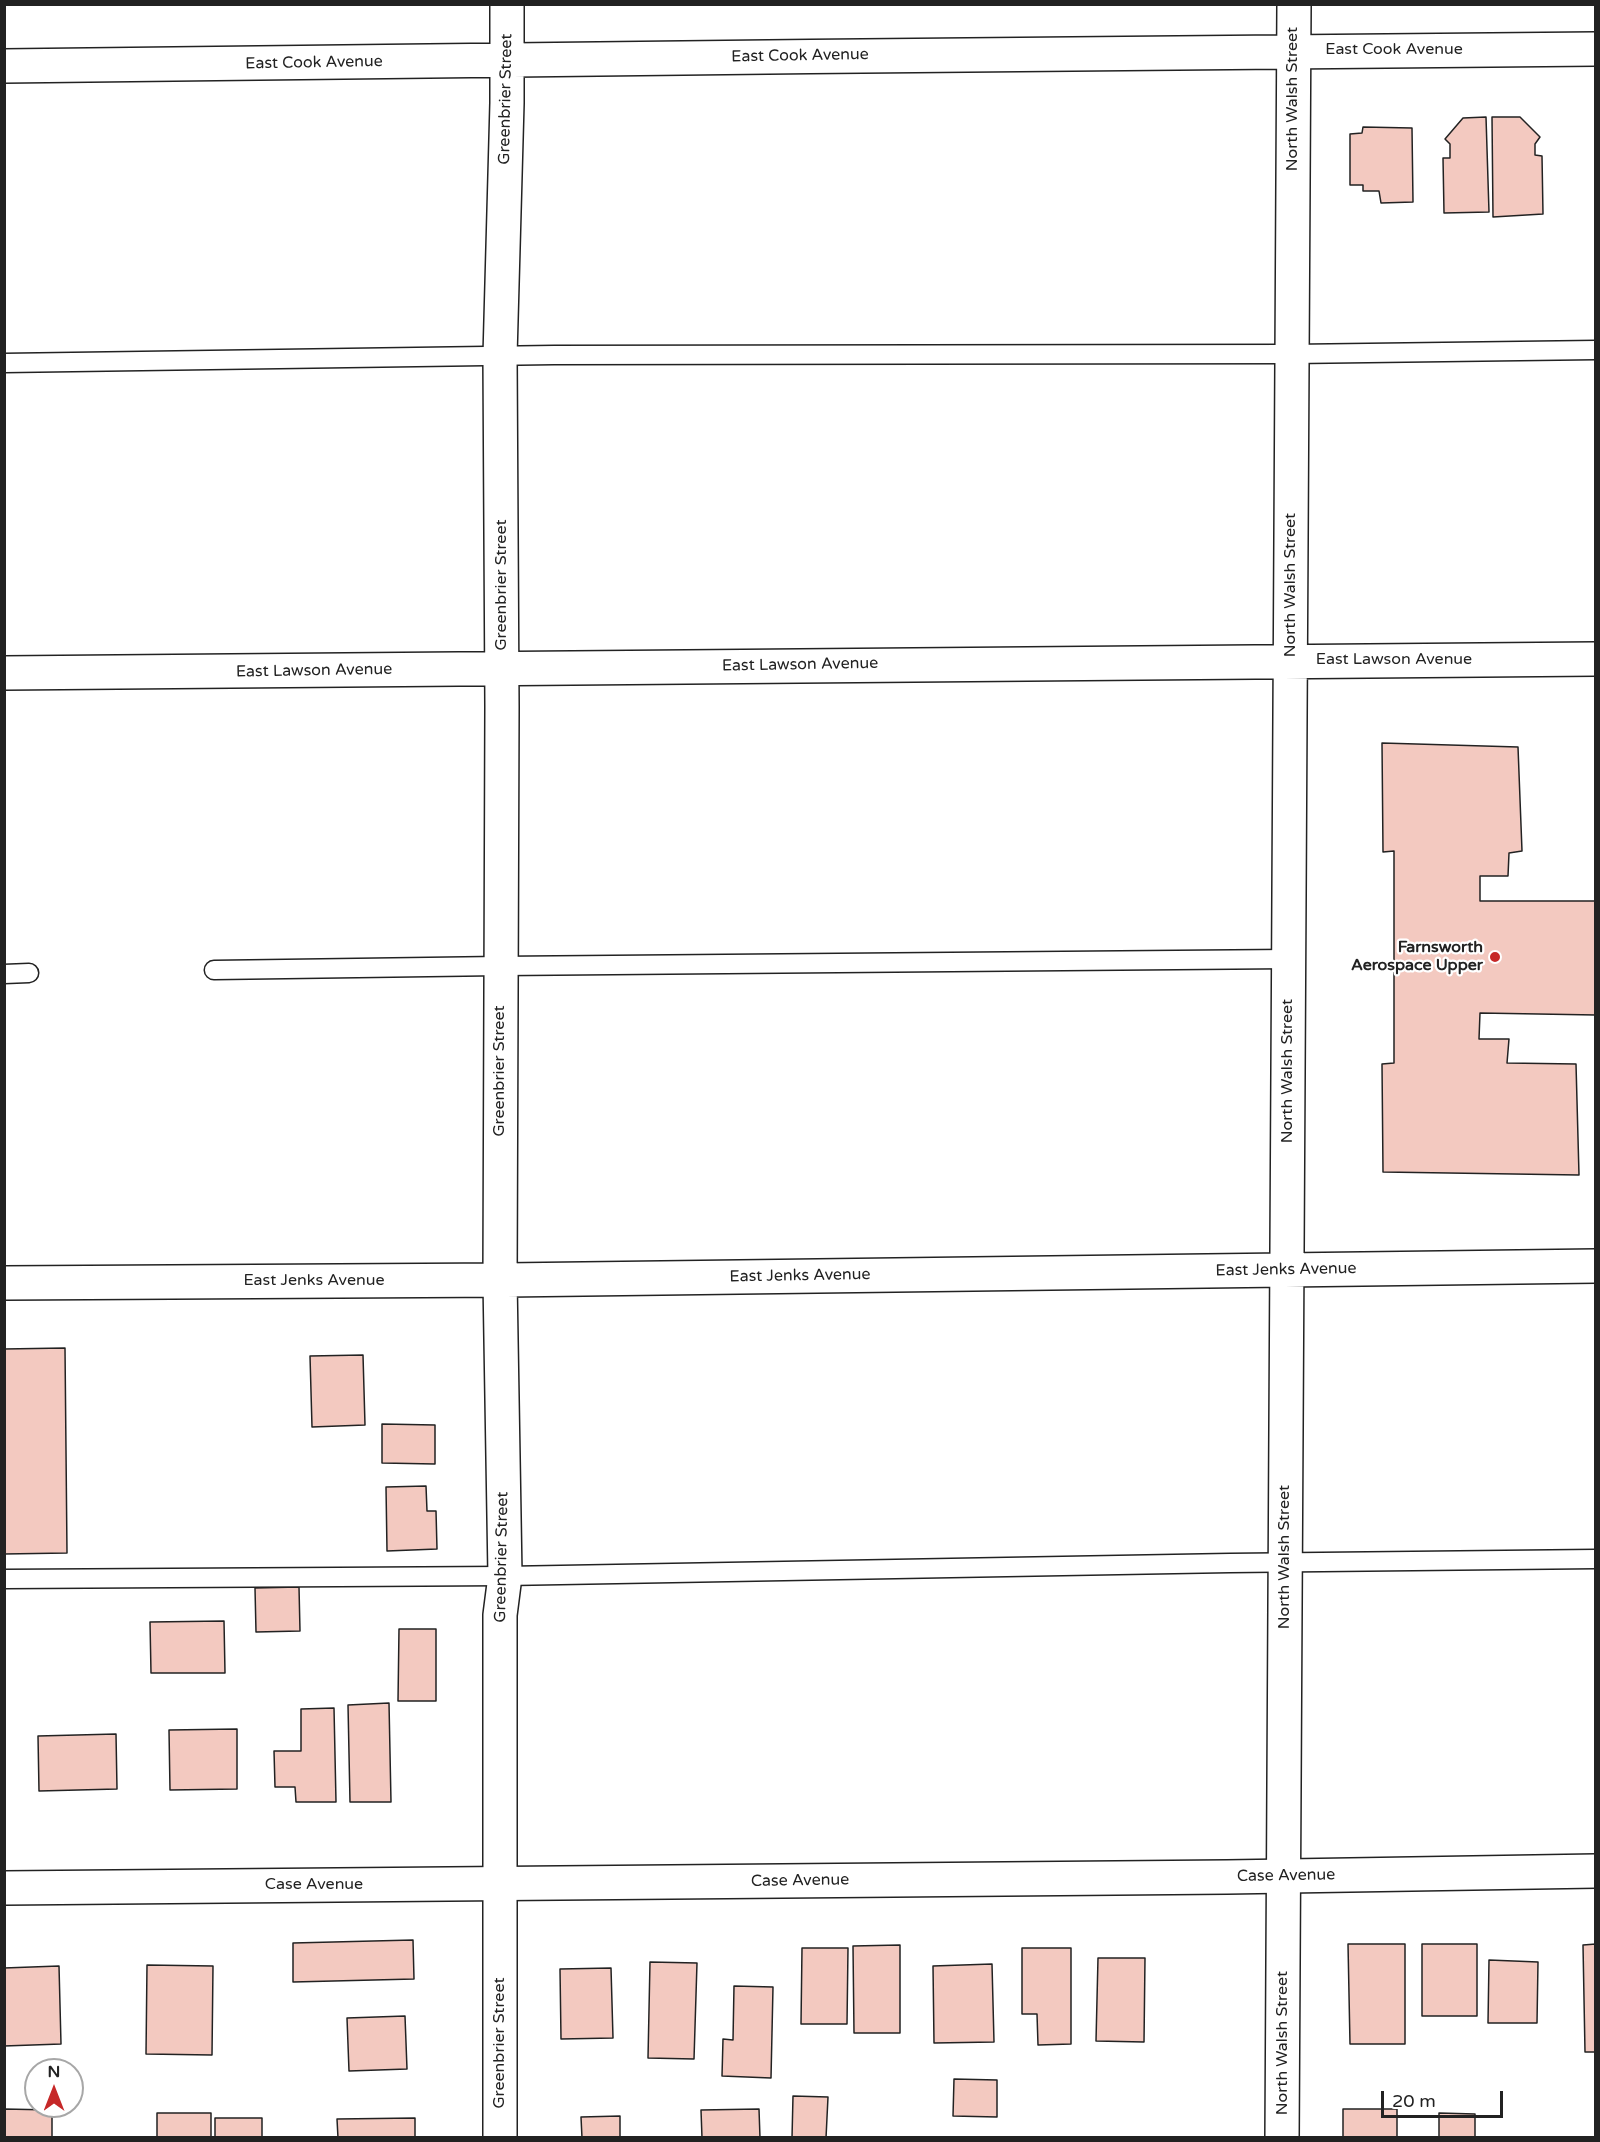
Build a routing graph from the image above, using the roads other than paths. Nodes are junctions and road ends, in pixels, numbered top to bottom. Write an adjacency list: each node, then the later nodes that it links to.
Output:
1 (507, 4): 5 (street, Greenbrier Street)
2 (1294, 4): 4 (street, North Walsh Street)
3 (1596, 49): 4 (street, East Cook Avenue)
4 (1293, 51): 5 (street, East Cook Avenue); 8 (street, North Walsh Street)
5 (507, 61): 6 (street, East Cook Avenue); 9 (street, Greenbrier Street)
6 (4, 66)
7 (1596, 350): 8 (lane)
8 (1292, 354): 9 (lane); 12 (street, North Walsh Street)
9 (500, 356): 10 (lane); 13 (street, Greenbrier Street)
10 (4, 363)
11 (1596, 658): 12 (street, East Lawson Avenue)
12 (1290, 660): 13 (street, East Lawson Avenue); 15 (street, North Walsh Street)
13 (502, 669): 14 (street, East Lawson Avenue); 16 (street, Greenbrier Street)
14 (4, 674)
15 (1289, 959): 16 (lane); 21 (street, North Walsh Street)
16 (500, 966): 17 (lane); 22 (street, Greenbrier Street)
17 (214, 970)
18 (29, 973): 19 (lane)
19 (4, 974)
20 (1596, 1266): 21 (street, East Jenks Avenue)
21 (1287, 1270): 22 (street, East Jenks Avenue); 25 (street, North Walsh Street)
22 (500, 1280): 23 (street, East Jenks Avenue); 26 (street, Greenbrier Street)
23 (4, 1283)
24 (1596, 1559): 25 (lane)
25 (1285, 1562): 26 (lane); 29 (street, North Walsh Street)
26 (505, 1576): 27 (lane); 30 (street, Greenbrier Street)
27 (4, 1579)
28 (1596, 1871): 29 (street, Case Avenue)
29 (1283, 1876): 30 (street, Case Avenue); 33 (street, North Walsh Street)
30 (501, 1884): 31 (street, Case Avenue); 32 (street, Greenbrier Street)
31 (4, 1888)
32 (500, 2138)
33 (1282, 2138)

